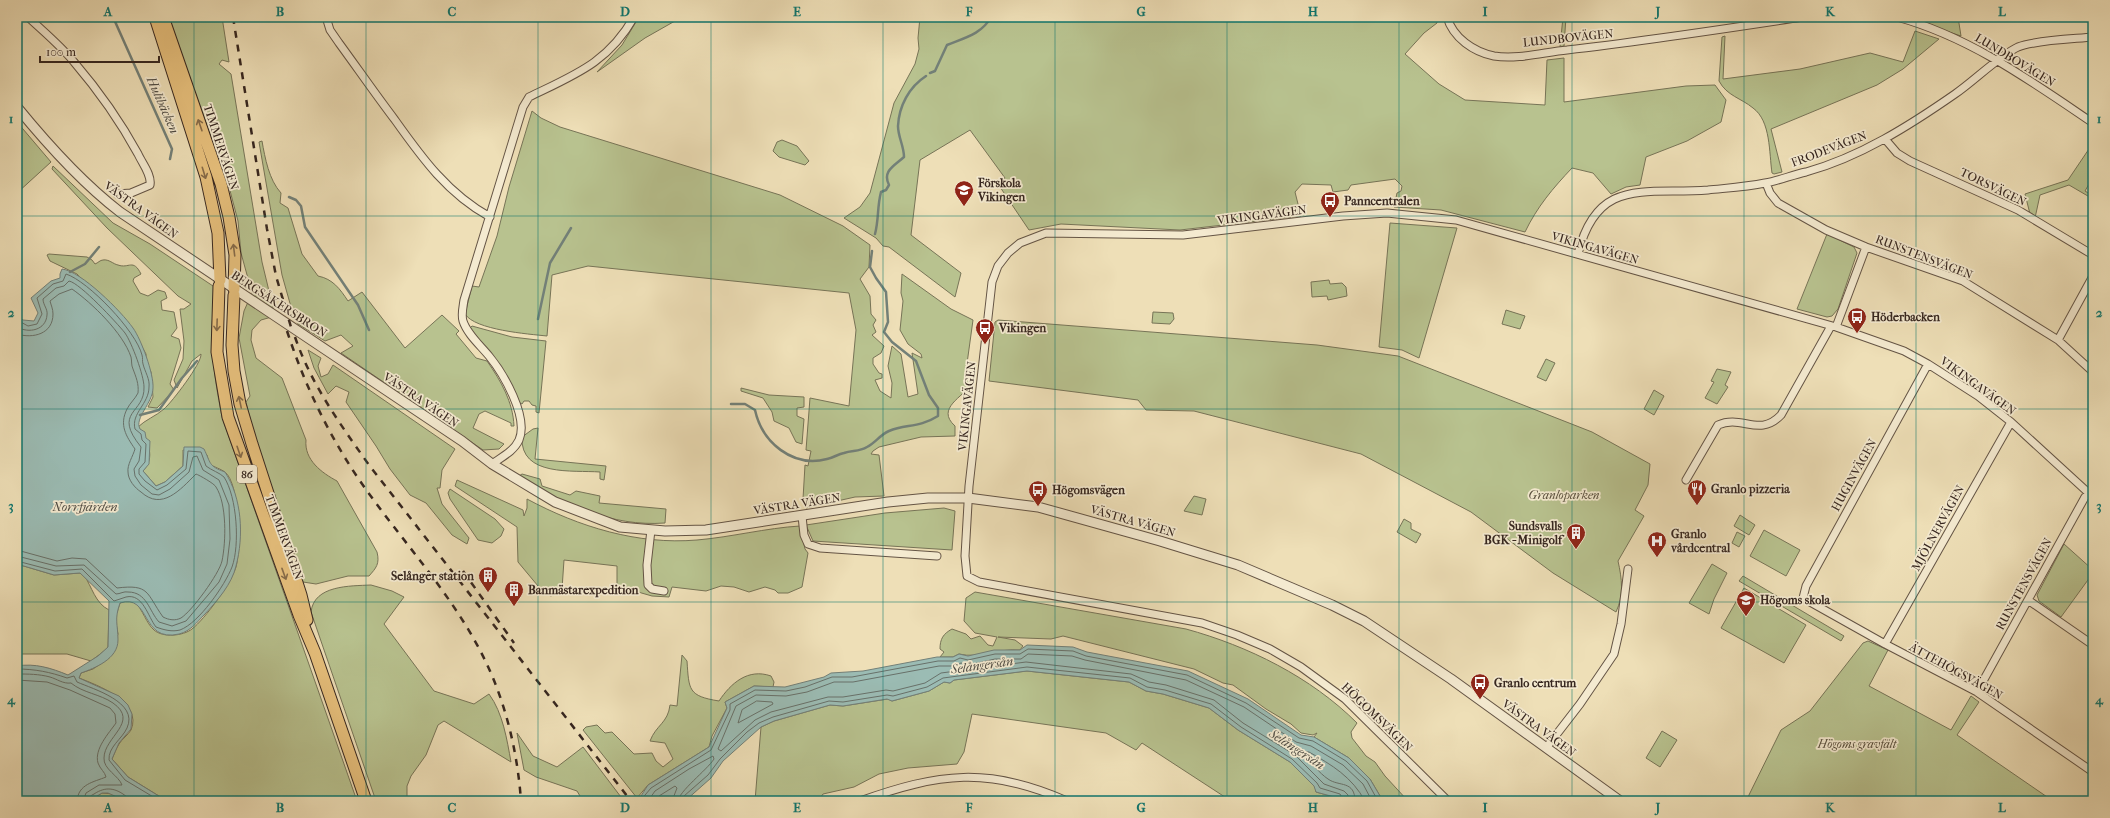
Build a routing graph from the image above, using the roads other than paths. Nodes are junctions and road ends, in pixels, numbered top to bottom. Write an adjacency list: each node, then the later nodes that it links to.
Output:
1 (28, 17): 15 (street)
2 (155, 17): 22 (main road, TIMMERVÄGEN / 86, one-way to 22)
3 (163, 17): 23 (main road, TIMMERVÄGEN / 86, one-way to 3)
4 (326, 17): 16 (street)
5 (634, 17): 16 (street)
6 (1447, 17): 7 (street, LUNDBOVÄGEN)
7 (1803, 17)
8 (1897, 17): 10 (street, LUNDBOVÄGEN)
9 (2093, 37): 10 (street, FRODEVÄGEN)
10 (1998, 61): 12 (street, LUNDBOVÄGEN); 13 (street, FRODEVÄGEN)
11 (17, 107): 20 (street, VÄSTRA VÄGEN)
12 (2093, 123)
13 (1885, 139): 14 (street, FRODEVÄGEN); 19 (street, TORSVÄGEN)
14 (1766, 183): 17 (street, RUNSTENSVÄGEN); 18 (street, FRODEVÄGEN)
15 (117, 194)
16 (490, 217): 30 (street)
17 (1866, 247): 24 (street); 25 (street, RUNSTENSVÄGEN)
18 (1578, 254): 24 (street, VIKINGAVÄGEN); 33 (street, VIKINGAVÄGEN)
19 (2093, 255)
20 (208, 272): 22 (street, BERGSÅKERSBRON)
21 (2093, 276): 25 (street)
22 (220, 283): 23 (street, BERGSÅKERSBRON); 43 (main road, TIMMERVÄGEN / 86, one-way to 43)
23 (234, 292): 26 (street, BERGSÅKERSBRON); 43 (main road, TIMMERVÄGEN / 86, one-way to 23)
24 (1834, 327): 27 (street, VIKINGAVÄGEN); 31 (street)
25 (2058, 340): 28 (street, RUNSTENSVÄGEN)
26 (336, 357): 30 (street, VÄSTRA VÄGEN)
27 (1928, 364): 29 (street, VIKINGAVÄGEN); 39 (street, HUGINVÄGEN)
28 (2093, 372)
29 (2011, 422): 32 (street, VIKINGAVÄGEN); 41 (street, MJÖLNERVÄGEN)
30 (492, 464): 35 (street, VÄSTRA VÄGEN)
31 (1686, 480)
32 (2092, 493): 40 (street, RUNSTENSVÄGEN)
33 (968, 498): 34 (street, VÄSTRA VÄGEN); 45 (street, VÄSTRA VÄGEN); 50 (street, HÖGOMSVÄGEN)
34 (802, 516): 35 (street, VÄSTRA VÄGEN); 36 (street)
35 (651, 530): 38 (street)
36 (937, 556)
37 (1628, 569): 45 (street)
38 (664, 591)
39 (1803, 598): 41 (street, ÄTTEHÖGSVÄGEN)
40 (2028, 600): 42 (street); 44 (street, RUNSTENSVÄGEN)
41 (1885, 644): 44 (street, ÄTTEHÖGSVÄGEN)
42 (2093, 645)
43 (315, 654): 47 (main road, TIMMERVÄGEN / 86)
44 (1977, 692): 46 (street, ÄTTEHÖGSVÄGEN)
45 (1546, 748): 51 (street, VÄSTRA VÄGEN)
46 (2093, 772)
47 (366, 801)
48 (860, 801): 49 (street)
49 (1068, 801)
50 (1448, 801)
51 (1620, 801)

